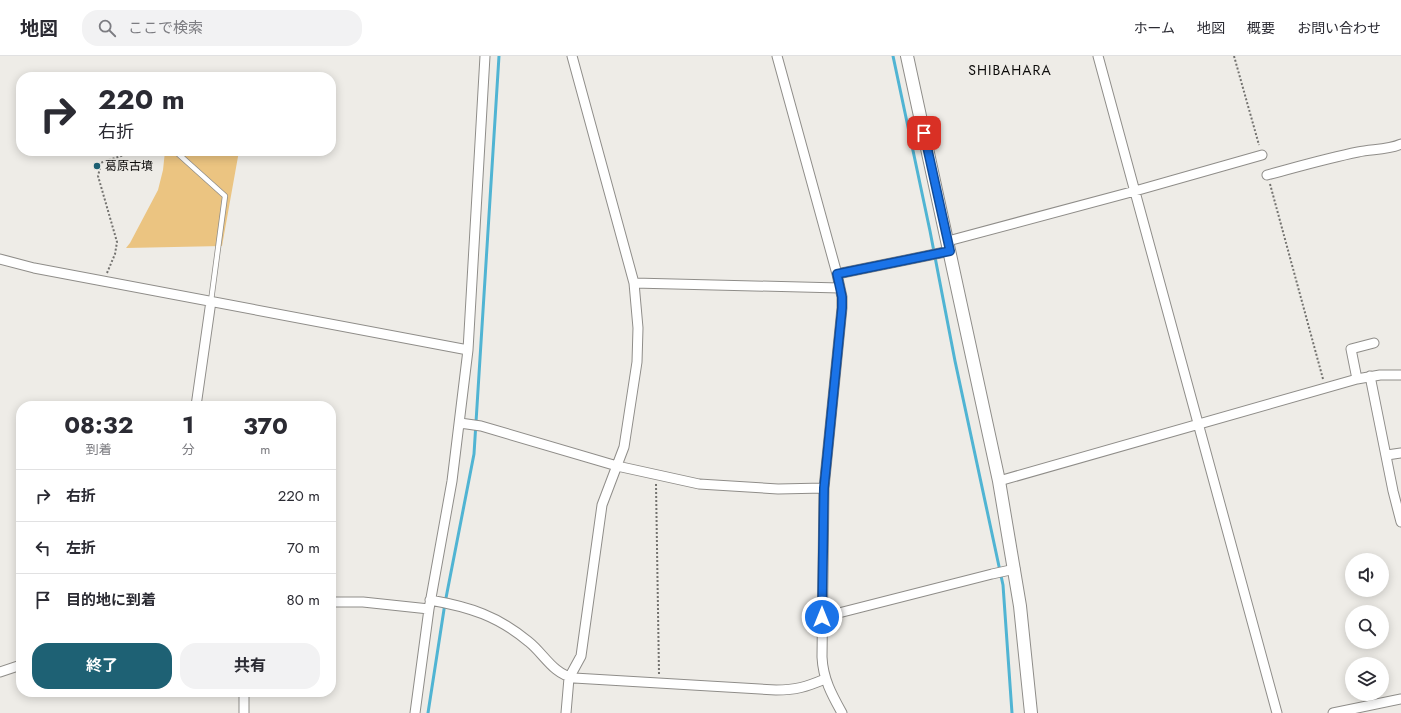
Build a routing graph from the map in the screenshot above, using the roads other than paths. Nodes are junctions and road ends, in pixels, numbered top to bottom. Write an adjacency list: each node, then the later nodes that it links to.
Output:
1 (486, 56): 18 (street)
2 (572, 56): 14 (street)
3 (777, 56): 13 (street)
4 (907, 56): 11 (street)
5 (1098, 56): 10 (street)
6 (1401, 144): 9 (street)
7 (1262, 155): 10 (street)
8 (181, 156): 16 (lane)
9 (1267, 175)
10 (1135, 191): 11 (street); 24 (street)
11 (949, 246): 13 (street); 28 (street)
12 (0, 259): 16 (street)
13 (837, 274): 15 (street)
14 (634, 283): 15 (street); 27 (street)
15 (840, 288): 29 (street)
16 (211, 301): 18 (street); 22 (street)
17 (1374, 343): 21 (street)
18 (468, 350): 23 (street)
19 (1401, 375): 20 (street)
20 (1370, 376): 21 (street); 26 (street)
21 (1357, 379): 24 (street)
22 (197, 401)
23 (463, 423): 27 (street); 33 (street)
24 (1198, 424): 28 (street); 46 (street)
25 (1401, 453): 26 (street)
26 (1387, 455): 30 (street)
27 (617, 466): 29 (street); 37 (street)
28 (999, 481): 31 (street)
29 (824, 488): 34 (street)
30 (1401, 522)
31 (1009, 570): 34 (street); 45 (street)
32 (336, 602): 33 (street)
33 (432, 603): 37 (street); 42 (street)
34 (822, 617): 38 (street)
35 (16, 667): 36 (street)
36 (0, 672)
37 (570, 678): 38 (street); 43 (street)
38 (825, 679): 44 (street)
39 (244, 697): 41 (street)
40 (1401, 699): 47 (street)
41 (244, 713)
42 (415, 713)
43 (566, 713)
44 (842, 713)
45 (1031, 713)
46 (1277, 713)
47 (1333, 713)

